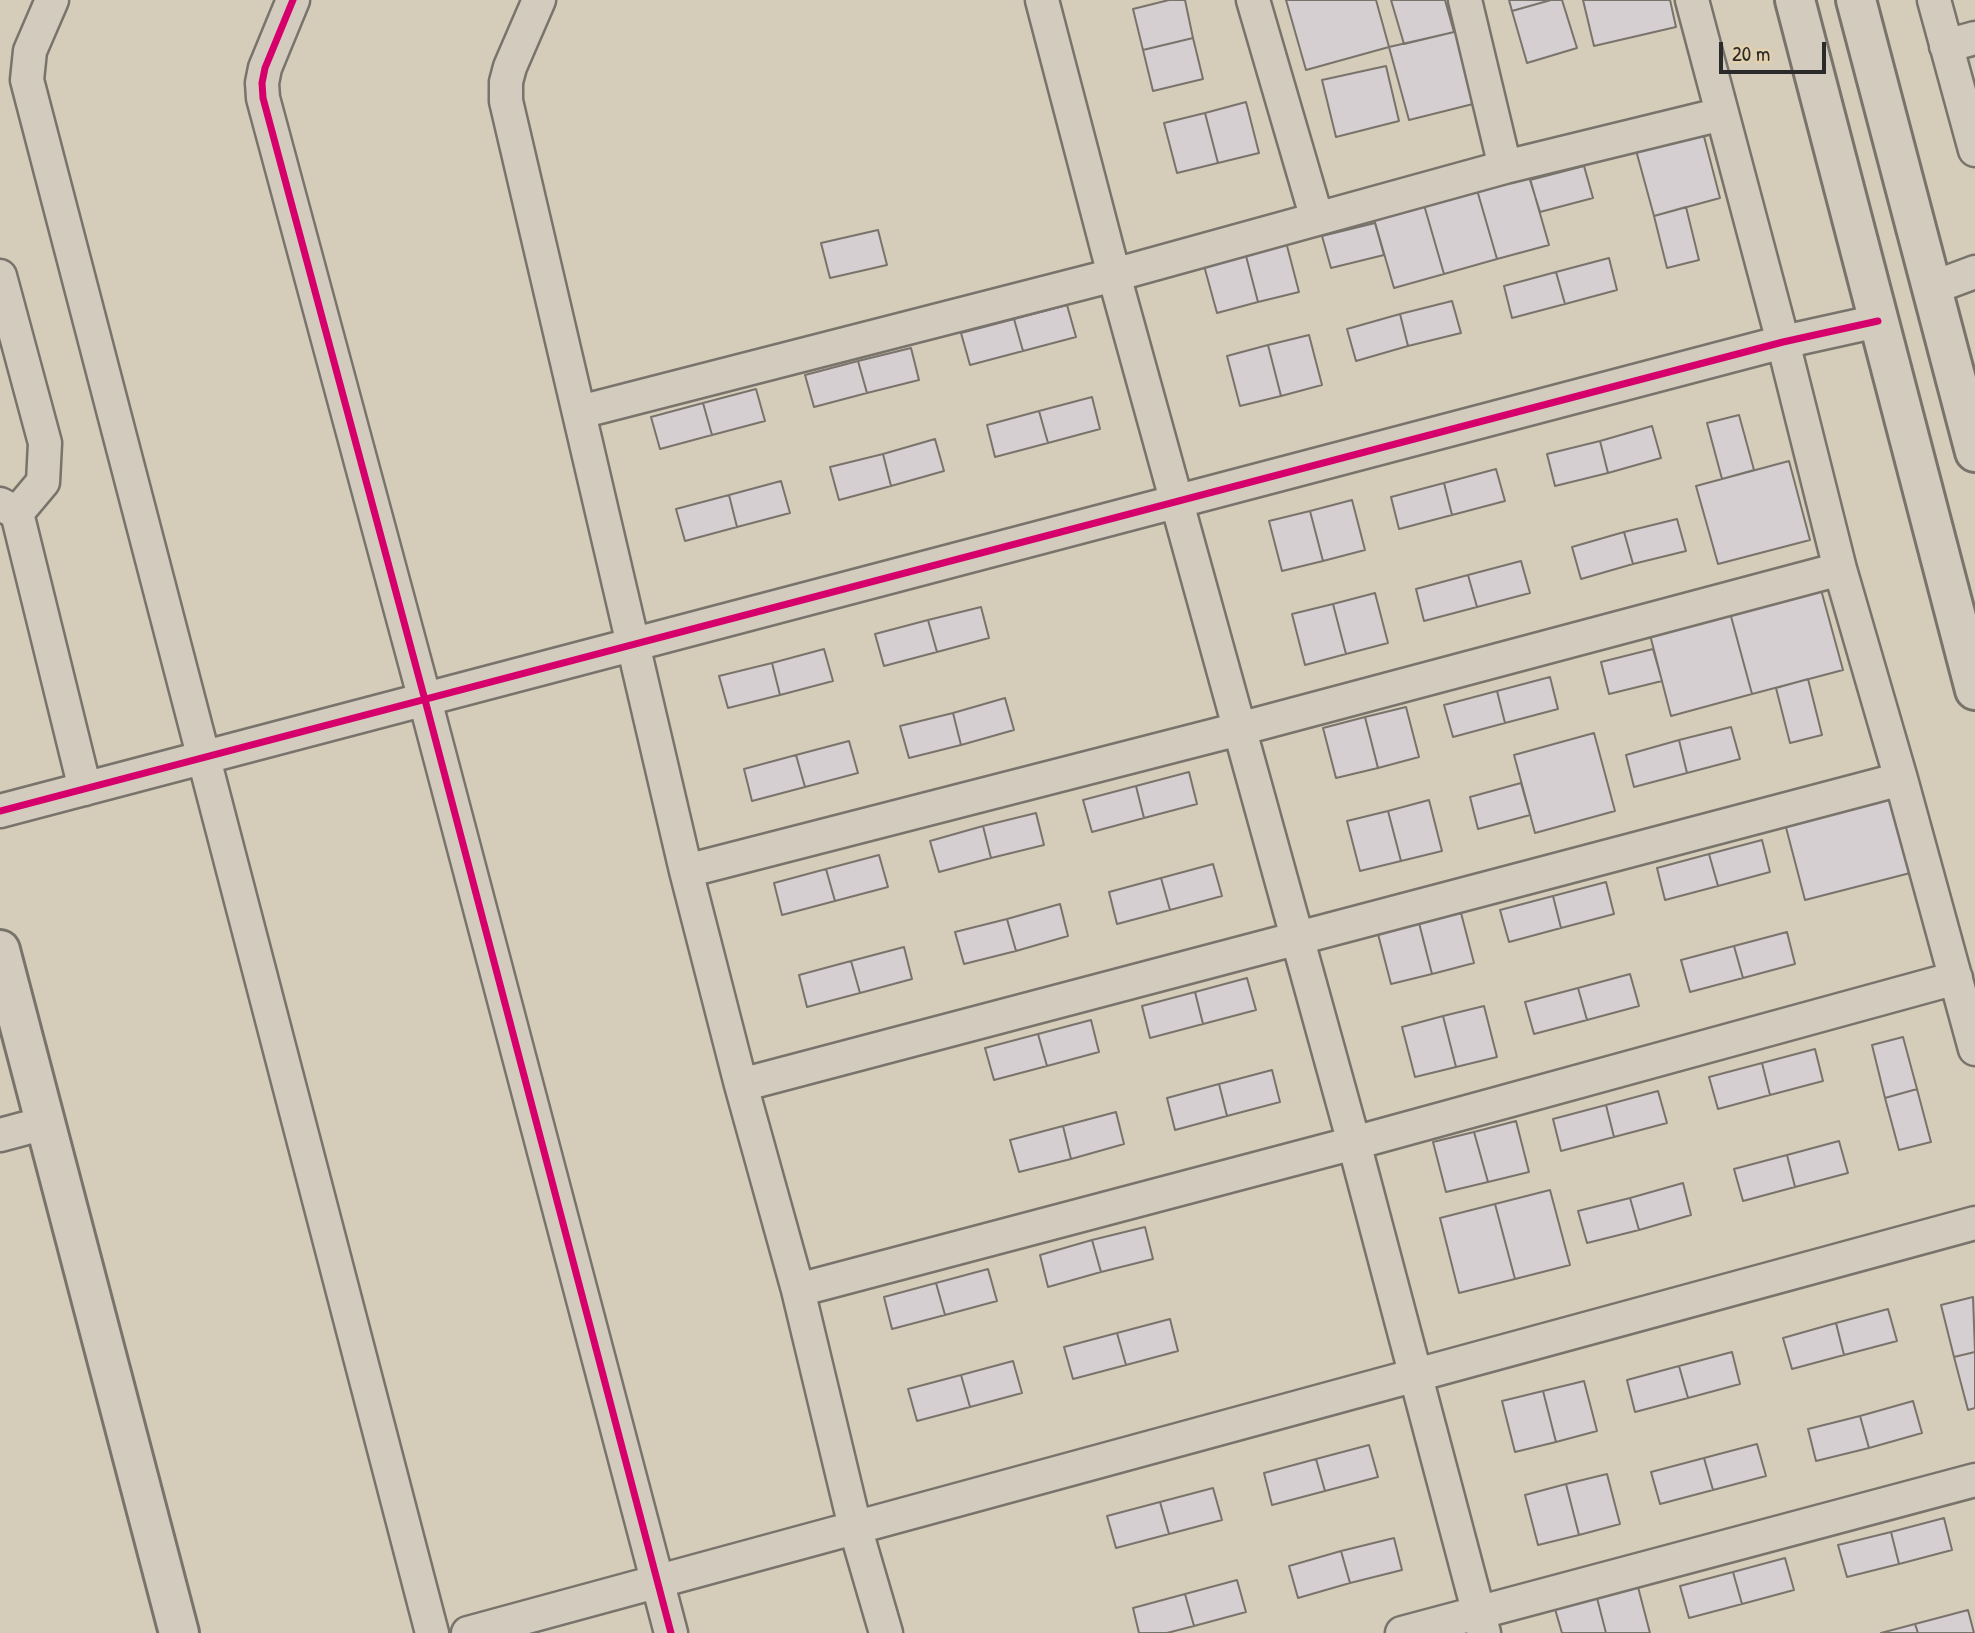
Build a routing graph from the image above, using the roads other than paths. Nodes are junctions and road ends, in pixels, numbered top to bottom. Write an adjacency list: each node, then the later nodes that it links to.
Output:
1 (52, 0): 31 (street)
2 (293, 0): 29 (street)
3 (538, 0): 22 (street)
4 (1042, 0): 17 (street)
5 (1253, 0): 15 (street)
6 (1465, 0): 14 (street)
7 (1692, 0): 12 (street)
8 (1795, 0): 20 (street)
9 (1856, 0): 19 (street)
10 (1934, 0): 11 (street)
11 (1961, 42): 13 (street)
12 (1721, 114): 14 (street); 21 (street)
13 (1975, 150)
14 (1505, 167): 15 (street)
15 (1317, 219): 17 (street)
16 (1975, 272): 19 (street)
17 (1114, 275): 22 (street); 24 (street)
18 (0, 276): 25 (street)
19 (1932, 288): 23 (street)
20 (1878, 321): 21 (street); 28 (street)
21 (1783, 342): 24 (street); 26 (street)
22 (580, 412): 27 (street)
23 (1975, 452)
24 (1177, 502): 27 (street); 30 (street)
25 (9, 508): 33 (street)
26 (1840, 569): 30 (street); 32 (street)
27 (633, 645): 29 (street); 35 (street)
28 (1975, 690)
29 (425, 699): 31 (street); 49 (street)
30 (1239, 729): 35 (street); 36 (street)
31 (205, 758): 33 (street); 52 (street)
32 (1901, 779): 36 (street); 38 (street)
33 (85, 789): 34 (street)
34 (0, 811)
35 (686, 871): 40 (street)
36 (1296, 939): 40 (street); 43 (street)
37 (0, 950): 41 (street)
38 (1956, 978): 39 (street); 43 (street)
39 (1975, 1049)
40 (741, 1085): 45 (street)
41 (45, 1123): 42 (street); 51 (street)
42 (0, 1135)
43 (1353, 1143): 45 (street); 46 (street)
44 (1975, 1223): 46 (street)
45 (798, 1290): 48 (street)
46 (1416, 1375): 48 (street); 50 (street)
47 (1975, 1480): 50 (street)
48 (855, 1527): 49 (street); 55 (street)
49 (657, 1582): 53 (street); 54 (street)
50 (1481, 1623): 56 (street)
51 (179, 1633)
52 (432, 1633)
53 (468, 1633)
54 (671, 1633)
55 (886, 1633)
56 (1402, 1633)

